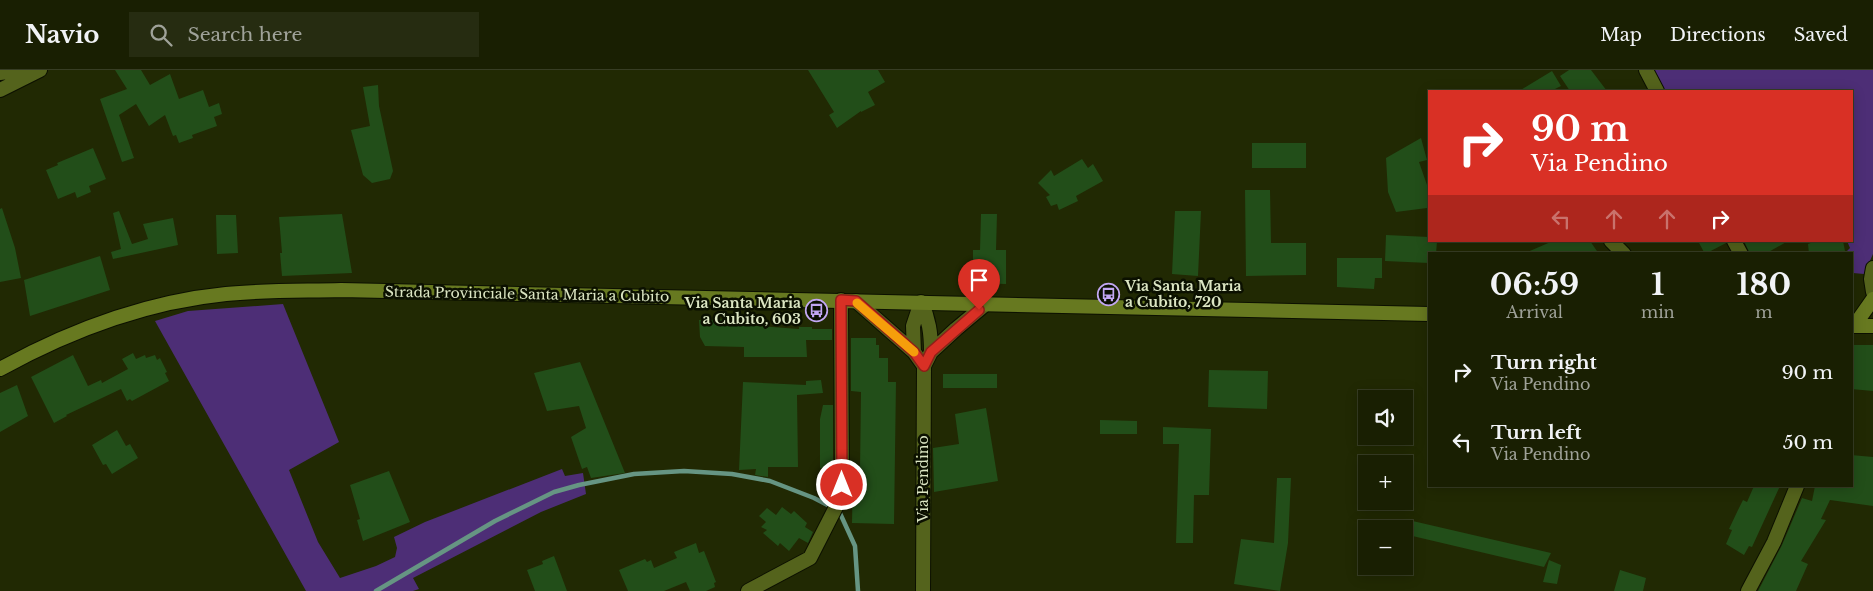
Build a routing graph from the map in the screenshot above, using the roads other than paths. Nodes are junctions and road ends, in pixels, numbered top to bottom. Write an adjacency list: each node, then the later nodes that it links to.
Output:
1 (21, 70): 4 (street)
2 (40, 70): 5 (street)
3 (1646, 70): 6 (street)
4 (0, 73)
5 (0, 90)
6 (1656, 90)
7 (1612, 242): 8 (street)
8 (1622, 252)
9 (1873, 268): 10 (street)
10 (1873, 292)
11 (1873, 299): 18 (main road)
12 (841, 300): 13 (main road, Strada Provinciale Santa Maria a Cubito); 23 (main road, Strada Provinciale Santa Maria a Cubito); 25 (street)
13 (856, 301): 14 (main road, Strada Provinciale Santa Maria a Cubito); 20 (street)
14 (921, 302): 15 (main road, Strada Provinciale Santa Maria a Cubito); 20 (street); 21 (street, Via Pendino)
15 (987, 303): 16 (main road, Strada Provinciale Santa Maria a Cubito); 21 (street, Via Pendino)
16 (1428, 314)
17 (1873, 326): 19 (main road)
18 (1853, 327)
19 (1853, 328)
20 (914, 352): 22 (street)
21 (931, 352): 22 (street, Via Pendino)
22 (924, 366): 26 (street, Via Pendino)
23 (0, 369)
24 (1797, 487): 27 (street)
25 (748, 591)
26 (923, 591)
27 (1748, 591)

